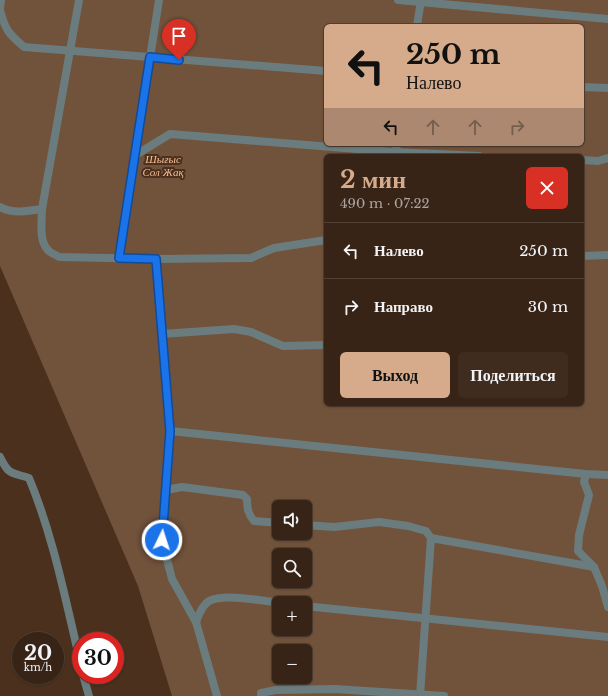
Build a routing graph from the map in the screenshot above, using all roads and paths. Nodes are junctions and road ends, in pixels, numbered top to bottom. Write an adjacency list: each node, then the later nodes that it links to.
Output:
1 (1, 0): 6 (street)
2 (79, 0): 9 (street)
3 (159, 0): 10 (street)
4 (398, 0): 5 (street)
5 (421, 1): 7 (street); 8 (street)
6 (0, 9): 9 (street)
7 (608, 19)
8 (417, 24)
9 (70, 50): 10 (street); 22 (street)
10 (150, 57): 11 (street); 18 (street)
11 (324, 71)
12 (584, 86): 13 (street)
13 (608, 88)
14 (324, 146): 18 (street)
15 (330, 146): 16 (street)
16 (396, 151): 17 (street)
17 (446, 154)
18 (134, 156): 26 (street)
19 (608, 158): 20 (street)
20 (584, 160)
21 (0, 207): 22 (street)
22 (42, 209): 26 (street)
23 (324, 240): 27 (street)
24 (608, 255): 25 (street)
25 (584, 256)
26 (119, 258): 27 (street)
27 (156, 259): 28 (street)
28 (162, 334): 29 (street); 30 (street)
29 (324, 345)
30 (170, 431): 32 (street); 34 (street)
31 (0, 457): 44 (street)
32 (586, 474): 33 (street); 38 (street)
33 (608, 475)
34 (166, 490): 35 (street); 43 (street)
35 (272, 522)
36 (312, 525): 37 (street)
37 (431, 538): 38 (street); 42 (street)
38 (594, 567): 41 (street)
39 (272, 602): 43 (street)
40 (312, 607): 42 (street)
41 (608, 607)
42 (426, 619): 45 (street); 47 (street)
43 (196, 622): 49 (street)
44 (73, 632)
45 (608, 637)
46 (86, 684): 48 (street)
47 (420, 695): 50 (street); 51 (street)
48 (89, 696)
49 (217, 696)
50 (261, 696)
51 (444, 696)

